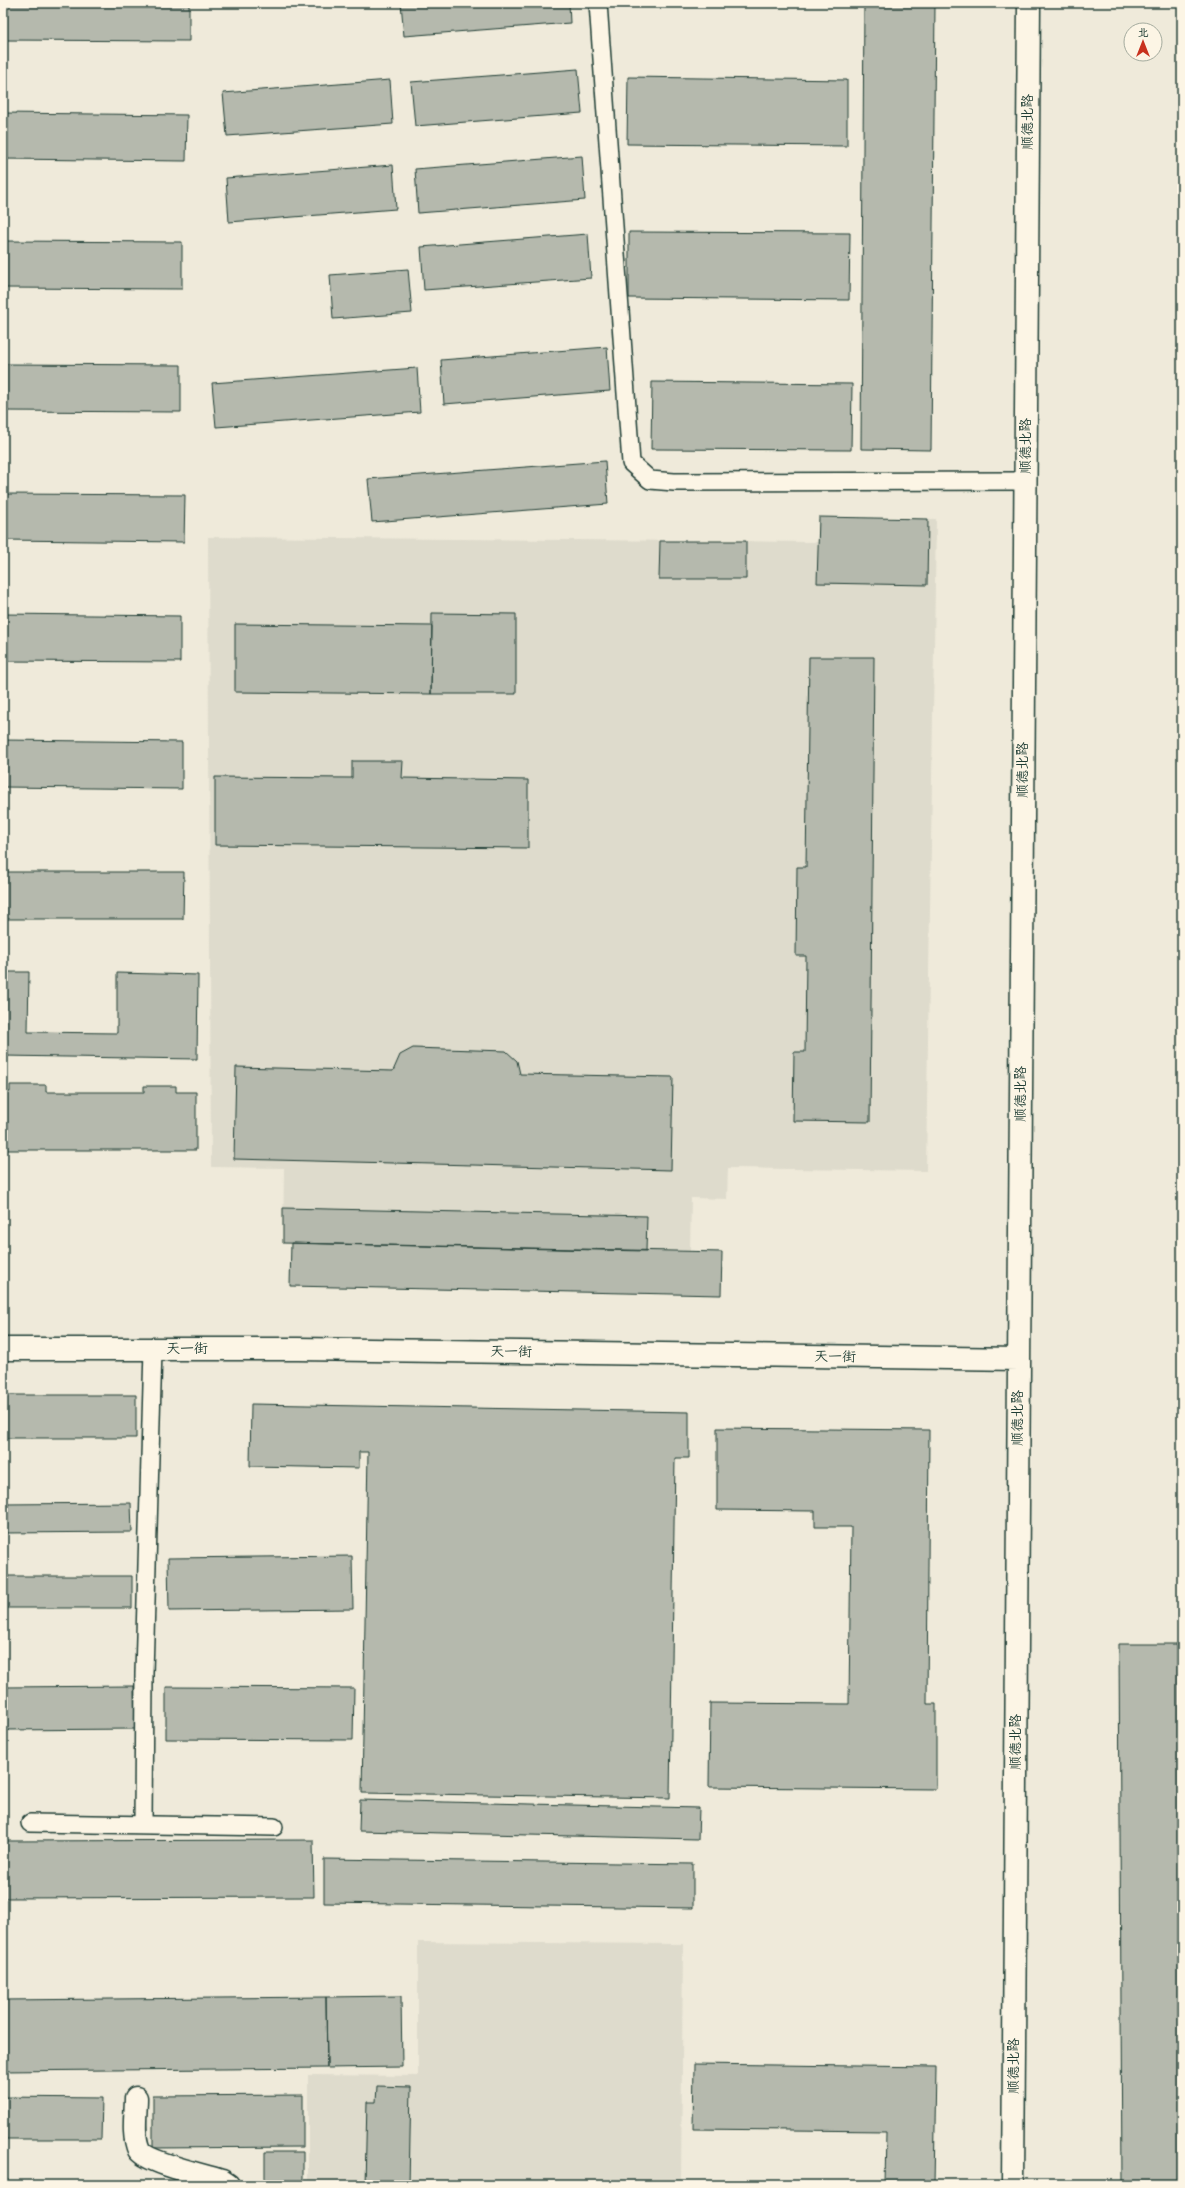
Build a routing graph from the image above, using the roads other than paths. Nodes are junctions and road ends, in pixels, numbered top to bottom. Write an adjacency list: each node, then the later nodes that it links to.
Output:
1 (598, 3): 3 (lane)
2 (1029, 3): 3 (street, 顺德北路)
3 (1025, 481): 6 (street, 顺德北路)
4 (3, 1349): 5 (street, 天一街)
5 (152, 1349): 6 (street, 天一街); 8 (lane)
6 (1019, 1359): 12 (street, 顺德北路)
7 (30, 1823): 8 (lane)
8 (144, 1824): 9 (lane)
9 (274, 1827)
10 (136, 2098): 11 (street)
11 (228, 2185)
12 (1013, 2185)

